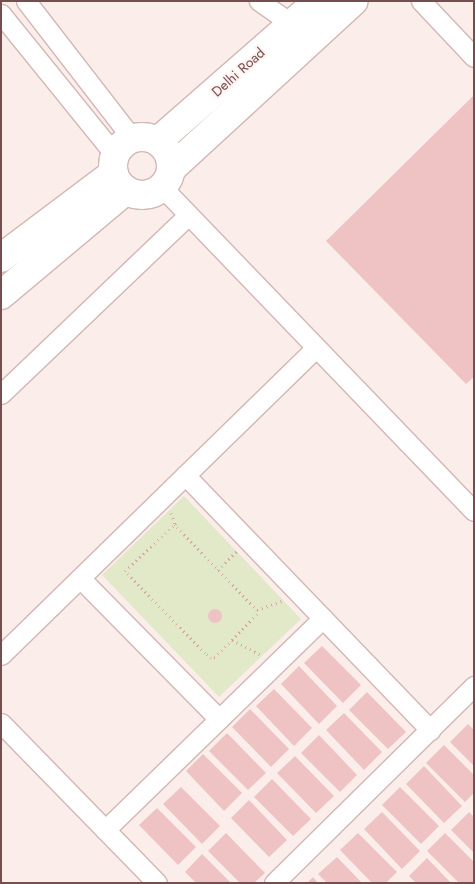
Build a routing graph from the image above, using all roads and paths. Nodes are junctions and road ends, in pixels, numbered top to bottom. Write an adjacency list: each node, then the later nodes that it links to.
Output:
1 (26, 1): 10 (street)
2 (259, 1): 7 (street)
3 (318, 1): 7 (main road, Delhi Road)
4 (354, 1): 11 (main road)
5 (421, 1): 8 (street)
6 (1, 14): 10 (street)
7 (292, 24): 9 (main road, Delhi Road)
8 (474, 57)
9 (158, 141): 10 (main road); 11 (main road)
10 (122, 164): 11 (main road); 13 (main road); 14 (main road)
11 (166, 177): 12 (street)
12 (188, 214): 15 (street); 16 (street)
13 (1, 258)
14 (1, 295)
15 (316, 348): 17 (street); 19 (street)
16 (1, 394)
17 (186, 475): 18 (street); 21 (street)
18 (164, 497): 20 (path); 23 (street)
19 (474, 511)
20 (175, 524): 22 (path); 27 (path)
21 (248, 540): 22 (path); 24 (street)
22 (218, 570): 25 (path)
23 (80, 578): 28 (street); 31 (street)
24 (297, 592): 25 (path); 26 (street)
25 (257, 610): 27 (path)
26 (323, 618): 29 (street); 33 (street)
27 (232, 640): 29 (path)
28 (1, 655)
29 (280, 660): 31 (street)
30 (474, 686): 33 (street)
31 (218, 720): 34 (street)
32 (1, 724): 34 (street)
33 (430, 730): 36 (street)
34 (105, 830): 35 (street)
35 (157, 883)
36 (274, 883)

